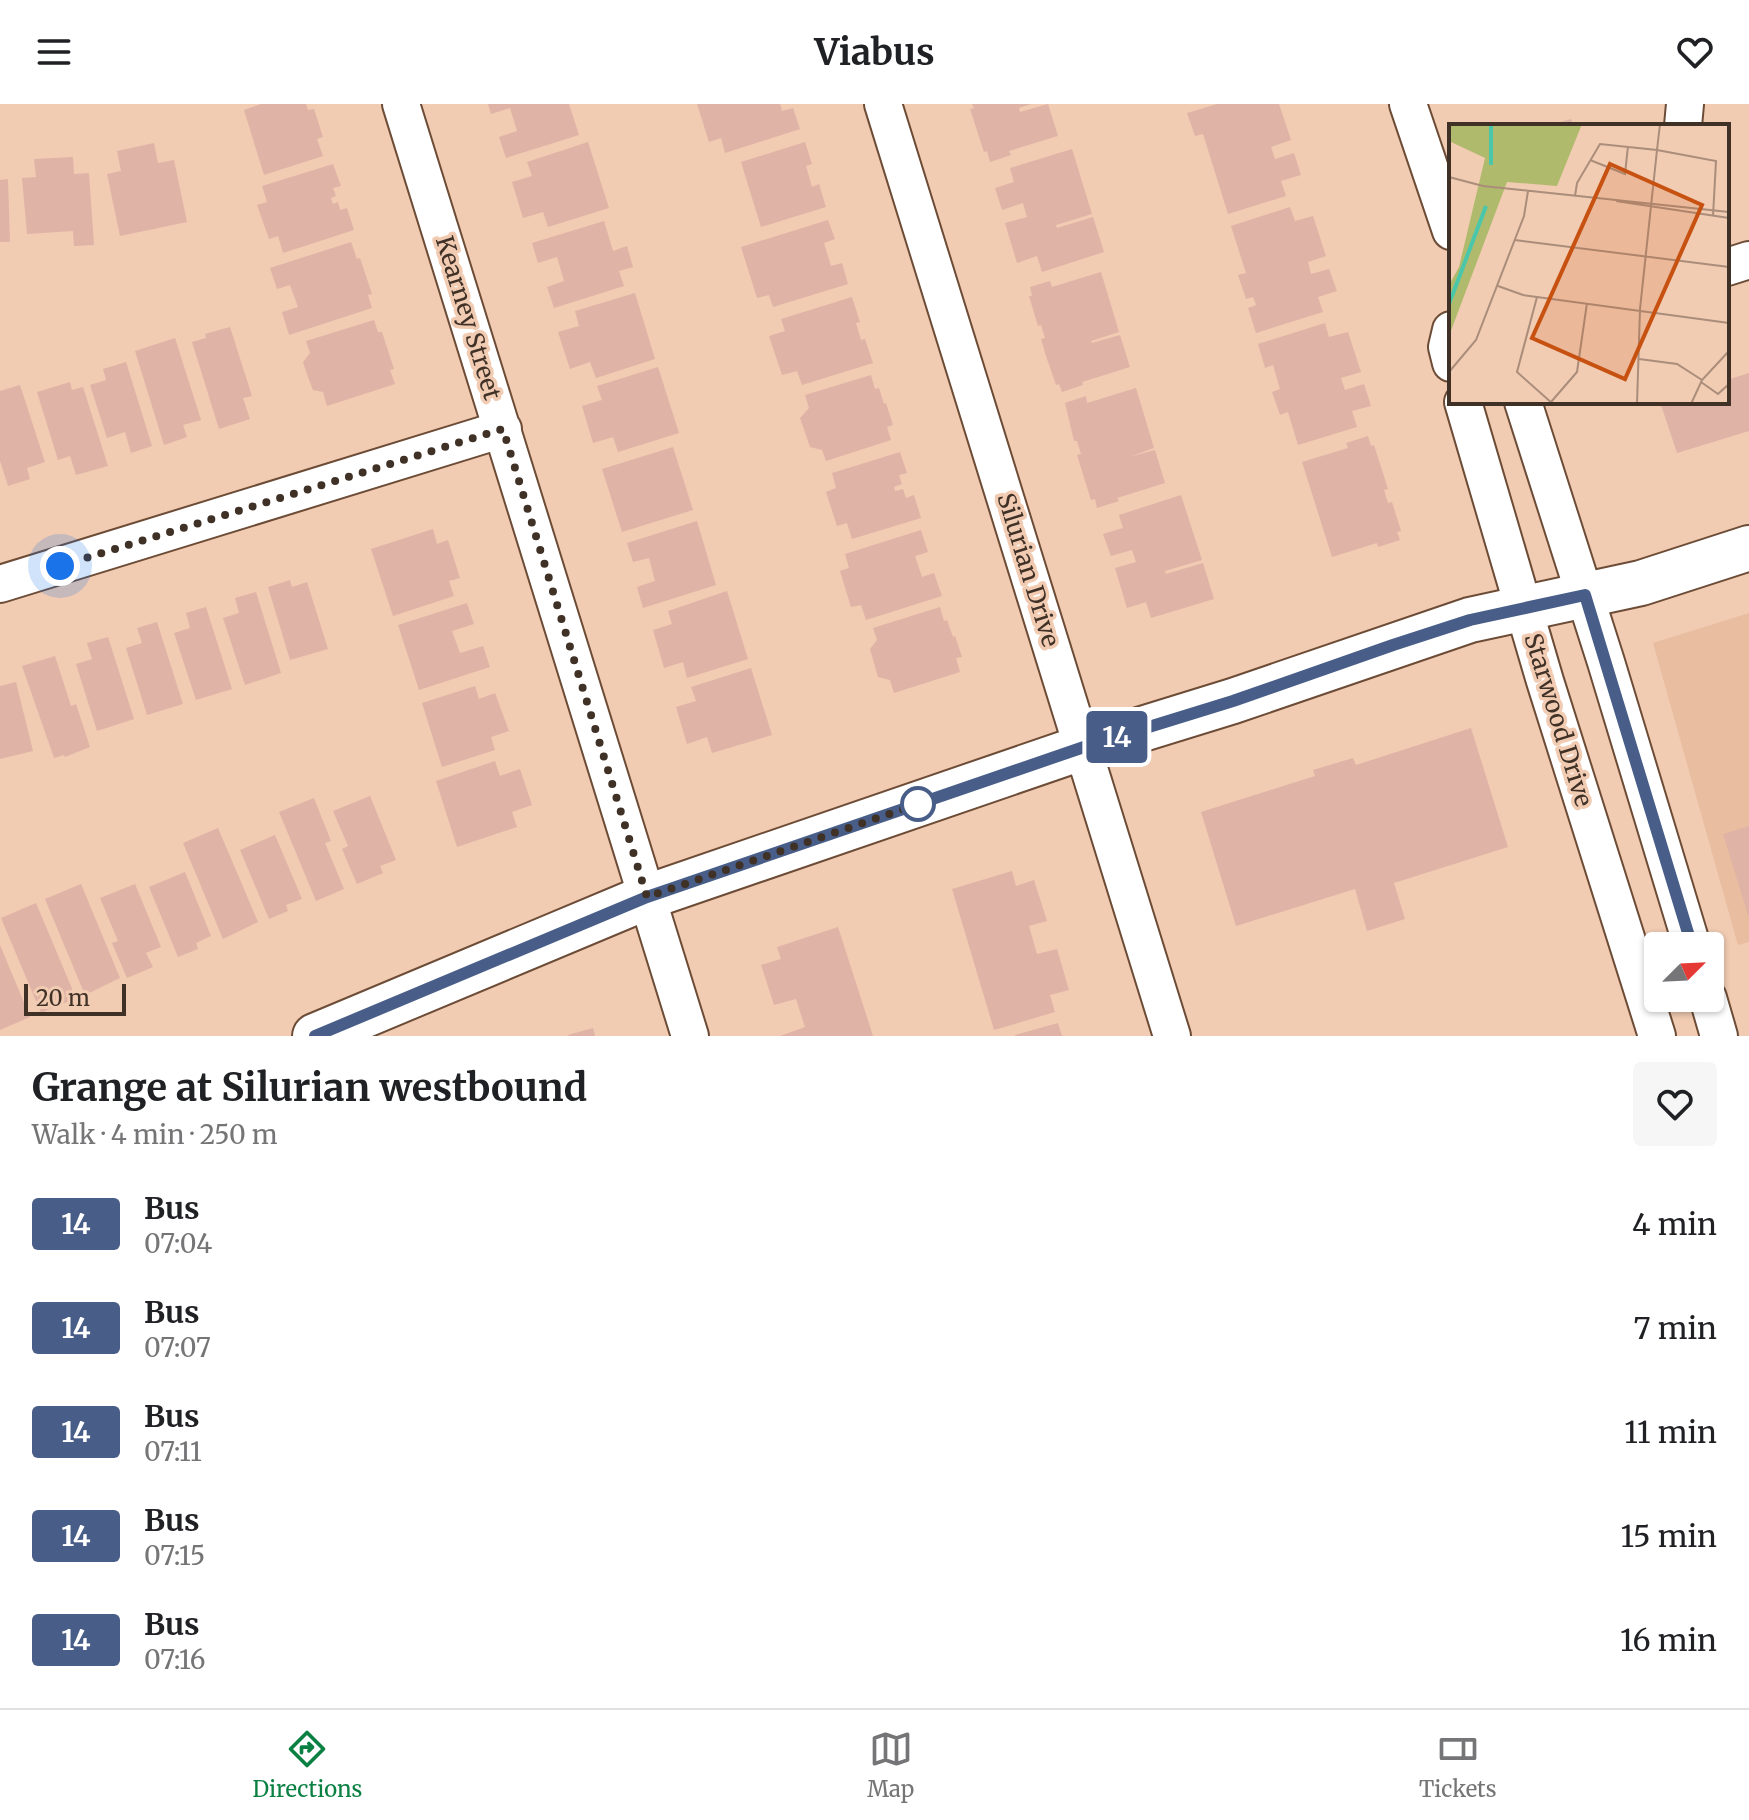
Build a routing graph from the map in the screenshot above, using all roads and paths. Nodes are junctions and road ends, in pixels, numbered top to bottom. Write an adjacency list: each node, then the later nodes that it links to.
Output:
1 (401, 104): 11 (street, Kearney Street)
2 (883, 104): 16 (street, Silurian Drive)
3 (1408, 104): 6 (street)
4 (1685, 104): 5 (street)
5 (1683, 124)
6 (1449, 225)
7 (1749, 260): 8 (street)
8 (1729, 266)
9 (1464, 404): 15 (street, Starwood Drive)
10 (1524, 404): 14 (street)
11 (503, 429): 13 (street); 17 (street, Kearney Street)
12 (1749, 548): 14 (main road)
13 (0, 584)
14 (1585, 595): 15 (main road); 18 (street)
15 (1523, 609): 16 (main road); 23 (street, Starwood Drive)
16 (1084, 747): 17 (main road); 22 (street, Silurian Drive)
17 (647, 897): 20 (main road); 21 (street, Kearney Street)
18 (1688, 932)
19 (1712, 1012): 24 (street)
20 (315, 1036)
21 (690, 1036)
22 (1172, 1036)
23 (1657, 1036)
24 (1719, 1036)

